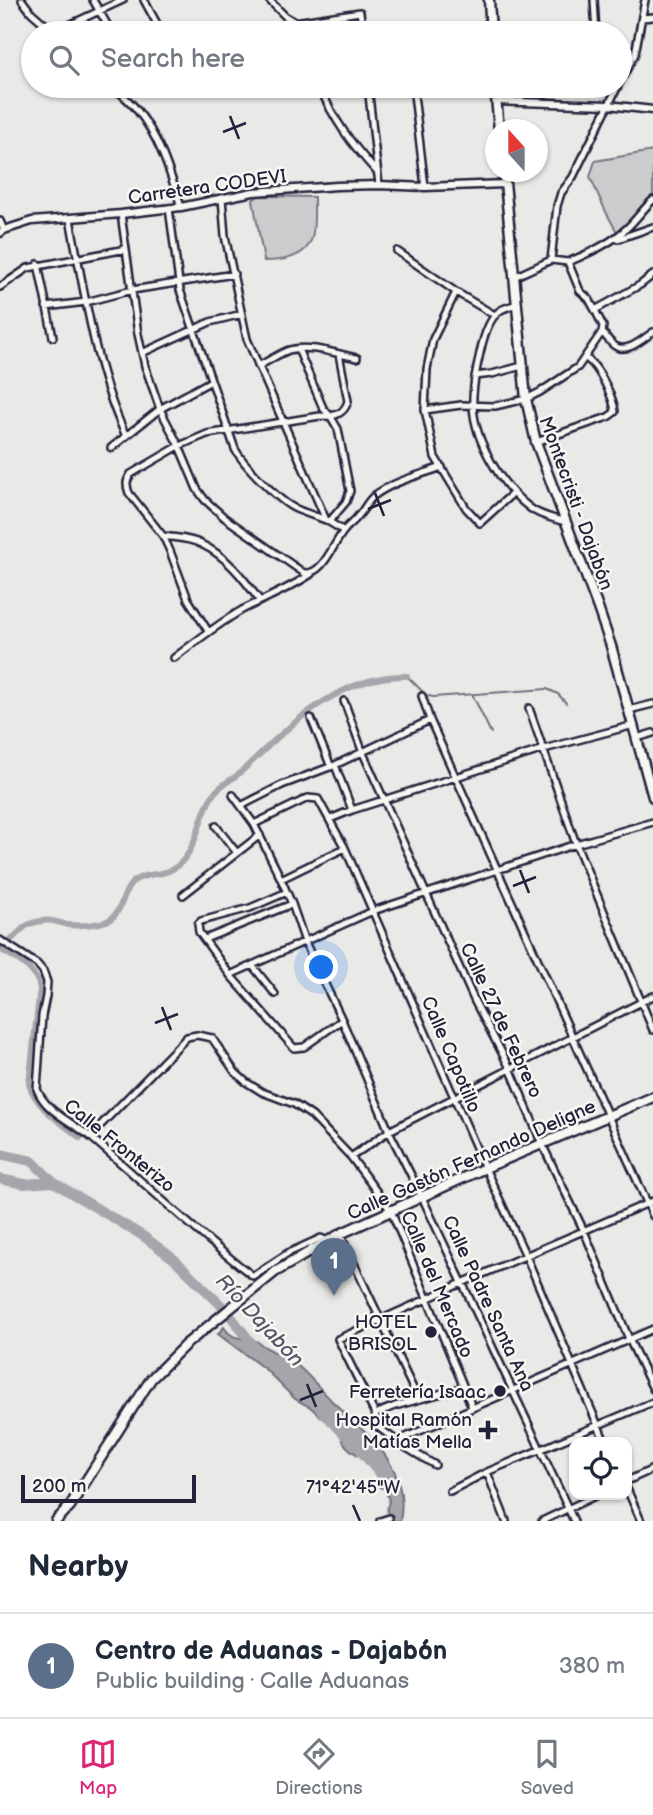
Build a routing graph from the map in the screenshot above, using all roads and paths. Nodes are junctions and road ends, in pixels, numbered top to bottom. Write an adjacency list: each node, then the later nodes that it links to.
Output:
1 (93, 0): 9 (street)
2 (123, 0): 9 (street)
3 (144, 0): 15 (street)
4 (269, 0): 16 (street)
5 (489, 0): 19 (main road)
6 (594, 0): 20 (street)
7 (645, 0): 11 (street)
8 (24, 1): 12 (street)
9 (99, 11): 13 (street); 14 (street)
10 (653, 17): 11 (street)
11 (642, 18): 21 (street)
12 (41, 21)
13 (79, 21)
14 (105, 21)
15 (155, 21)
16 (293, 21)
17 (302, 21): 18 (street)
18 (361, 21)
19 (490, 21)
20 (595, 21)
21 (632, 60)
22 (126, 98): 38 (street)
23 (324, 98): 32 (street)
24 (369, 98): 32 (street)
25 (414, 98): 35 (street)
26 (496, 98): 28 (main road)
27 (612, 98): 29 (street)
28 (496, 101): 29 (street); 31 (main road)
29 (608, 105): 30 (street); 49 (street)
30 (653, 110)
31 (498, 119)
32 (377, 172): 34 (street)
33 (505, 184): 35 (street, Carretera CODEVI); 54 (main road, Montecristi - Dajabón)
34 (379, 185): 35 (street, Carretera CODEVI); 36 (street, Carretera CODEVI)
35 (425, 187)
36 (222, 198): 38 (street, Carretera CODEVI); 52 (street)
37 (653, 200): 45 (street)
38 (181, 207): 39 (street, Carretera CODEVI)
39 (169, 208): 40 (street, Carretera CODEVI); 55 (street)
40 (121, 214): 41 (street, Carretera CODEVI); 46 (street)
41 (70, 219): 44 (street, Carretera CODEVI); 48 (street)
42 (0, 221): 44 (street)
43 (653, 227): 45 (street)
44 (2, 232)
45 (611, 241): 50 (street)
46 (126, 249): 48 (street); 57 (street)
47 (397, 251): 58 (street)
48 (78, 258): 51 (street); 59 (street)
49 (551, 260): 50 (street); 54 (street)
50 (568, 262): 62 (street)
51 (38, 264): 56 (street); 61 (street)
52 (234, 274): 55 (street); 63 (street)
53 (653, 275): 62 (street)
54 (514, 277): 60 (main road, Montecristi - Dajabón)
55 (179, 282): 57 (street); 65 (street)
56 (0, 287)
57 (132, 290): 59 (street); 70 (street)
58 (456, 292): 64 (street); 81 (street)
59 (86, 302): 61 (street); 85 (street)
60 (517, 304): 64 (street); 75 (main road, Montecristi - Dajabón)
61 (46, 307): 68 (street)
62 (595, 310): 66 (street)
63 (242, 314): 65 (street); 74 (street)
64 (496, 315): 76 (street)
65 (194, 329): 70 (street); 77 (street)
66 (602, 332): 67 (street); 73 (street)
67 (653, 332)
68 (52, 337)
69 (298, 349): 71 (street); 74 (street); 82 (street)
70 (142, 353): 80 (street)
71 (339, 355): 72 (street); 82 (street)
72 (357, 358)
73 (585, 358): 78 (street); 86 (street)
74 (258, 366): 83 (street)
75 (522, 366): 76 (street); 78 (main road, Montecristi - Dajabón)
76 (475, 376): 79 (street)
77 (211, 381): 80 (street); 84 (street)
78 (526, 399): 79 (street); 86 (main road, Montecristi - Dajabón)
79 (473, 407): 81 (street); 90 (street)
80 (160, 409): 85 (street); 87 (street)
81 (425, 410): 89 (street)
82 (331, 417): 83 (street); 91 (street)
83 (284, 422): 84 (street); 91 (street)
84 (229, 429): 87 (street); 91 (street)
85 (126, 436): 88 (street)
86 (536, 442): 92 (main road, Montecristi - Dajabón)
87 (179, 446): 94 (street); 95 (street)
88 (110, 449)
89 (442, 467): 90 (street); 93 (street)
90 (513, 493): 92 (street)
91 (328, 521): 93 (street)
92 (565, 522): 103 (main road, Montecristi - Dajabón)
93 (344, 531): 95 (street)
94 (163, 536): 96 (street); 97 (street)
95 (311, 574): 96 (street)
96 (260, 601): 97 (street)
97 (208, 631): 98 (street)
98 (174, 658)
99 (422, 696): 105 (street)
100 (344, 701): 110 (street, Calle 27 de Febrero)
101 (653, 704): 103 (street)
102 (529, 708): 109 (street)
103 (629, 710): 106 (main road, Montecristi - Dajabón)
104 (311, 718): 111 (street)
105 (430, 720): 110 (street); 112 (street)
106 (634, 725): 108 (main road, Montecristi - Dajabón); 109 (street)
107 (653, 733): 108 (street)
108 (637, 738): 114 (main road, Montecristi - Dajabón)
109 (544, 749): 112 (street); 123 (street)
110 (363, 753): 111 (street); 115 (street, Calle 27 de Febrero)
111 (333, 766): 116 (street); 117 (street)
112 (456, 776): 115 (street); 126 (street)
113 (233, 795): 116 (street, Calle Padre Santa Ana)
114 (653, 797)
115 (385, 800): 117 (street); 129 (street, Calle 27 de Febrero)
116 (241, 806): 120 (street, Calle Padre Santa Ana)
117 (352, 810): 118 (street)
118 (330, 820): 120 (street, Calle Capotillo); 124 (street, Calle Capotillo)
119 (653, 822): 123 (street)
120 (254, 824): 122 (street, Calle Padre Santa Ana)
121 (216, 825): 125 (street)
122 (260, 835): 125 (street); 127 (street, Calle Padre Santa Ana)
123 (576, 844): 126 (street); 140 (street)
124 (345, 848): 127 (street); 132 (street, Calle Capotillo)
125 (237, 853): 130 (street)
126 (498, 869): 129 (street); 143 (street)
127 (281, 879): 128 (street, Calle Padre Santa Ana)
128 (287, 891): 131 (street, Calle Padre Santa Ana); 133 (street)
129 (426, 892): 132 (street); 144 (street, Calle 27 de Febrero)
130 (183, 895)
131 (292, 904): 133 (street); 135 (street, Calle Padre Santa Ana)
132 (373, 911): 135 (street); 146 (street, Calle Capotillo)
133 (205, 939): 137 (street)
134 (0, 940): 149 (street, Calle Fronterizo)
135 (305, 942): 136 (street); 141 (street, Calle Padre Santa Ana)
136 (253, 965): 137 (street); 138 (street)
137 (230, 975): 141 (street)
138 (275, 994)
139 (653, 996): 140 (street)
140 (641, 1002): 142 (street); 143 (street)
141 (342, 1020): 148 (street, Calle Padre Santa Ana)
142 (653, 1030)
143 (573, 1037): 144 (street); 147 (street)
144 (510, 1068): 146 (street); 150 (street, Calle 27 de Febrero)
145 (653, 1097): 147 (main road, Calle Gastón Fernando Deligne)
146 (454, 1098): 148 (street); 152 (street, Calle Capotillo)
147 (608, 1116): 150 (main road, Calle Gastón Fernando Deligne); 154 (street)
148 (389, 1131): 151 (street); 153 (street, Calle Padre Santa Ana)
149 (90, 1136): 151 (street, Calle del Mercado); 159 (street, Calle Fronterizo)
150 (542, 1144): 152 (main road, Calle Gastón Fernando Deligne); 157 (street, Calle 27 de Febrero)
151 (351, 1157): 155 (street, Calle del Mercado)
152 (485, 1168): 153 (main road, Calle Gastón Fernando Deligne); 160 (street, Calle Capotillo)
153 (422, 1197): 155 (main road, Calle Gastón Fernando Deligne); 161 (street, Calle Padre Santa Ana)
154 (650, 1203): 156 (street); 157 (street)
155 (391, 1211): 158 (main road, Calle Gastón Fernando Deligne); 162 (street, Calle del Mercado)
156 (653, 1216)
157 (584, 1231): 160 (street); 165 (street, Calle 27 de Febrero)
158 (340, 1234): 159 (main road, Calle Gastón Fernando Deligne); 163 (street)
159 (328, 1241): 187 (main road, Calle Gastón Fernando Deligne)
160 (526, 1256): 161 (street); 166 (street, Calle Capotillo)
161 (462, 1283): 162 (street); 169 (street, Calle Padre Santa Ana)
162 (427, 1299): 163 (street); 167 (street, Calle del Mercado)
163 (380, 1320): 170 (street); 173 (street)
164 (653, 1329): 165 (street)
165 (629, 1339): 166 (street); 168 (street, Calle 27 de Febrero)
166 (571, 1364): 169 (street); 174 (street, Calle Capotillo)
167 (464, 1387): 170 (street); 172 (street, Calle del Mercado)
168 (653, 1389)
169 (513, 1390): 172 (street); 177 (street, Calle Padre Santa Ana)
170 (418, 1399): 173 (street)
171 (653, 1402): 174 (street)
172 (472, 1407): 176 (street)
173 (375, 1414): 176 (street)
174 (598, 1426): 175 (street, Calle Capotillo); 177 (street)
175 (604, 1437)
176 (397, 1441): 178 (street)
177 (541, 1450): 180 (street); 185 (street, Calle Padre Santa Ana)
178 (435, 1465)
179 (653, 1469): 181 (street)
180 (487, 1472): 182 (street); 189 (street)
181 (632, 1479)
182 (450, 1491)
183 (586, 1500): 185 (street)
184 (632, 1500): 192 (street)
185 (568, 1508): 190 (street); 191 (street, Calle Padre Santa Ana)
186 (389, 1518): 188 (street)
187 (56, 1521)
188 (380, 1521)
189 (506, 1521)
190 (542, 1521)
191 (574, 1521)
192 (641, 1521)

